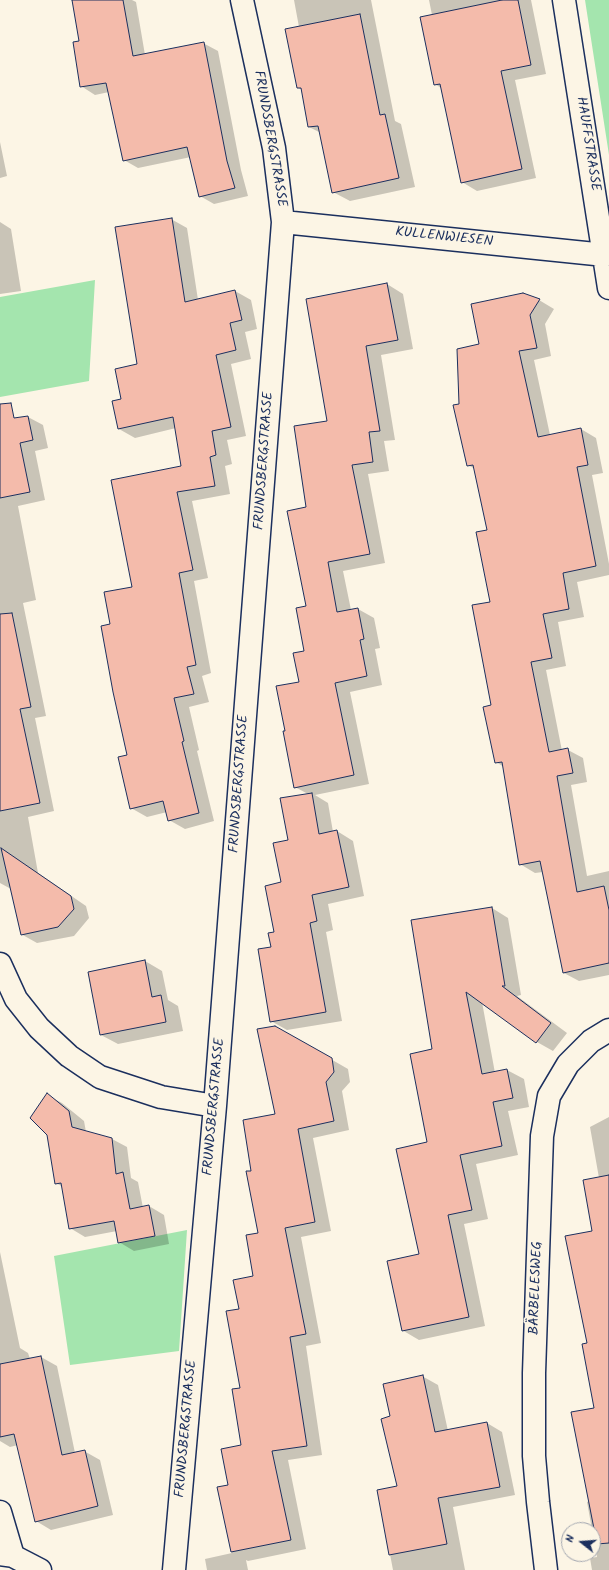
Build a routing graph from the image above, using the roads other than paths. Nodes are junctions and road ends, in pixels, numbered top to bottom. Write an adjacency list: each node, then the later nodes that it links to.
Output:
1 (242, 0): 3 (street, FRUNDSBERGSTRASSE)
2 (564, 0): 4 (street, HAUFFSTRASSE)
3 (283, 222): 4 (street, KULLENWIESEN); 8 (street, FRUNDSBERGSTRASSE)
4 (605, 255): 5 (street, HAUFFSTRASSE)
5 (609, 288)
6 (0, 964): 8 (street)
7 (609, 1030): 13 (street, BÄRBELESWEG)
8 (215, 1106): 12 (street, FRUNDSBERGSTRASSE)
9 (0, 1512): 10 (street)
10 (6, 1555): 11 (street)
11 (40, 1570)
12 (174, 1570)
13 (546, 1570)

